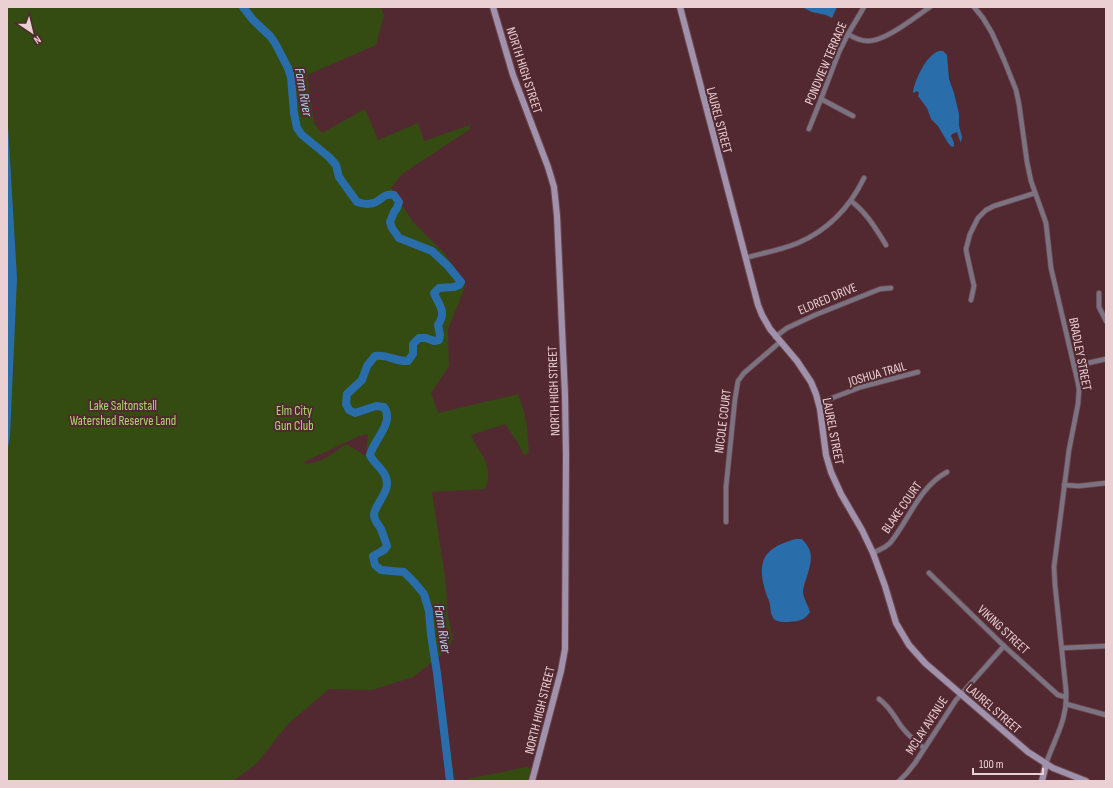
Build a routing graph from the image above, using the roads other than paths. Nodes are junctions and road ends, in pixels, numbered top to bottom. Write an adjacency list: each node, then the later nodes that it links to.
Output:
1 (493, 7): 41 (street, NORTH HIGH STREET)
2 (680, 7): 14 (street, LAUREL STREET)
3 (864, 7): 6 (street, PONDVIEW TERRACE)
4 (930, 7): 6 (street)
5 (974, 7): 11 (street, BRADLEY STREET)
6 (848, 34): 7 (street, PONDVIEW TERRACE)
7 (821, 99): 8 (street); 9 (street, PONDVIEW TERRACE)
8 (853, 116)
9 (808, 129)
10 (864, 178): 12 (street)
11 (1035, 193): 17 (street); 22 (street, BRADLEY STREET)
12 (851, 201): 13 (street); 14 (street)
13 (886, 245)
14 (745, 258): 19 (street, LAUREL STREET)
15 (891, 288): 19 (street, ELDRED DRIVE)
16 (1099, 293): 18 (street)
17 (971, 300)
18 (1106, 321)
19 (775, 336): 20 (street, LAUREL STREET)
20 (780, 342): 24 (street, LAUREL STREET); 28 (street, NICOLE COURT)
21 (1106, 359): 22 (street)
22 (1074, 366): 27 (street, BRADLEY STREET)
23 (918, 372): 24 (street, JOSHUA TRAIL)
24 (818, 403): 29 (street, LAUREL STREET)
25 (947, 472): 29 (street, BLAKE COURT)
26 (1106, 483): 27 (street)
27 (1064, 485): 33 (street, BRADLEY STREET)
28 (726, 522)
29 (873, 553): 34 (street, LAUREL STREET)
30 (929, 573): 31 (street, VIKING STREET)
31 (1004, 646): 34 (street, MCLAY AVENUE); 35 (street, VIKING STREET)
32 (1106, 646): 33 (street)
33 (1062, 648): 35 (street, BRADLEY STREET)
34 (961, 694): 39 (street, MCLAY AVENUE); 40 (street, LAUREL STREET)
35 (1066, 697): 37 (street, BRADLEY STREET)
36 (879, 699): 39 (street)
37 (1066, 704): 38 (street); 40 (street, BRADLEY STREET)
38 (1106, 715)
39 (924, 748): 42 (street, MCLAY AVENUE)
40 (1046, 764): 43 (street); 44 (street, LAUREL STREET)
41 (532, 781)
42 (899, 781)
43 (1042, 781)
44 (1086, 781)

